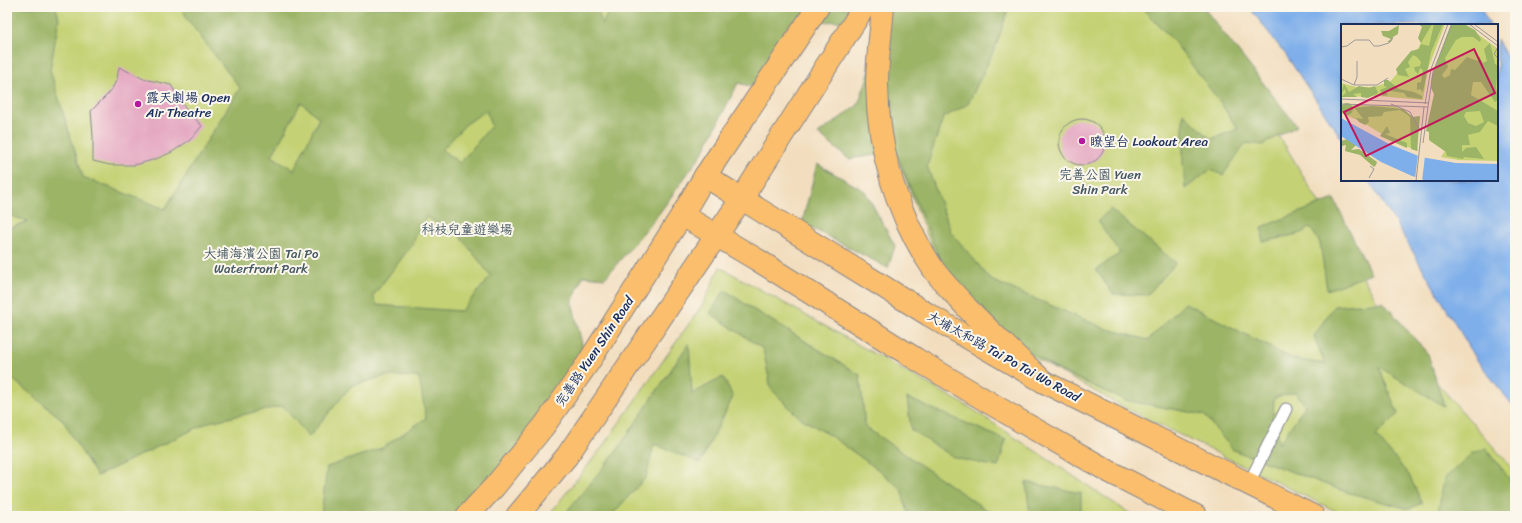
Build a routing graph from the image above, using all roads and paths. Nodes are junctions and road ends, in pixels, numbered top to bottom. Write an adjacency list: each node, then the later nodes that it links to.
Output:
1 (818, 7): 4 (main road, 完善路 Yuen Shin Road)
2 (864, 7): 5 (main road)
3 (883, 7): 8 (main road)
4 (705, 176): 5 (main road, 大埔太和路 Tai Po Tai Wo Road); 6 (main road, 完善路 Yuen Shin Road)
5 (742, 198): 7 (main road); 8 (main road, 大埔太和路 Tai Po Tai Wo Road)
6 (682, 215): 7 (main road); 11 (main road, 完善路 Yuen Shin Road)
7 (717, 236): 12 (main road); 13 (main road)
8 (1044, 382): 10 (main road, 大埔太和路 Tai Po Tai Wo Road)
9 (1286, 409): 10 (lane)
10 (1248, 485): 14 (main road, 大埔太和路 Tai Po Tai Wo Road)
11 (467, 516)
12 (517, 516)
13 (1196, 516)
14 (1313, 516)

